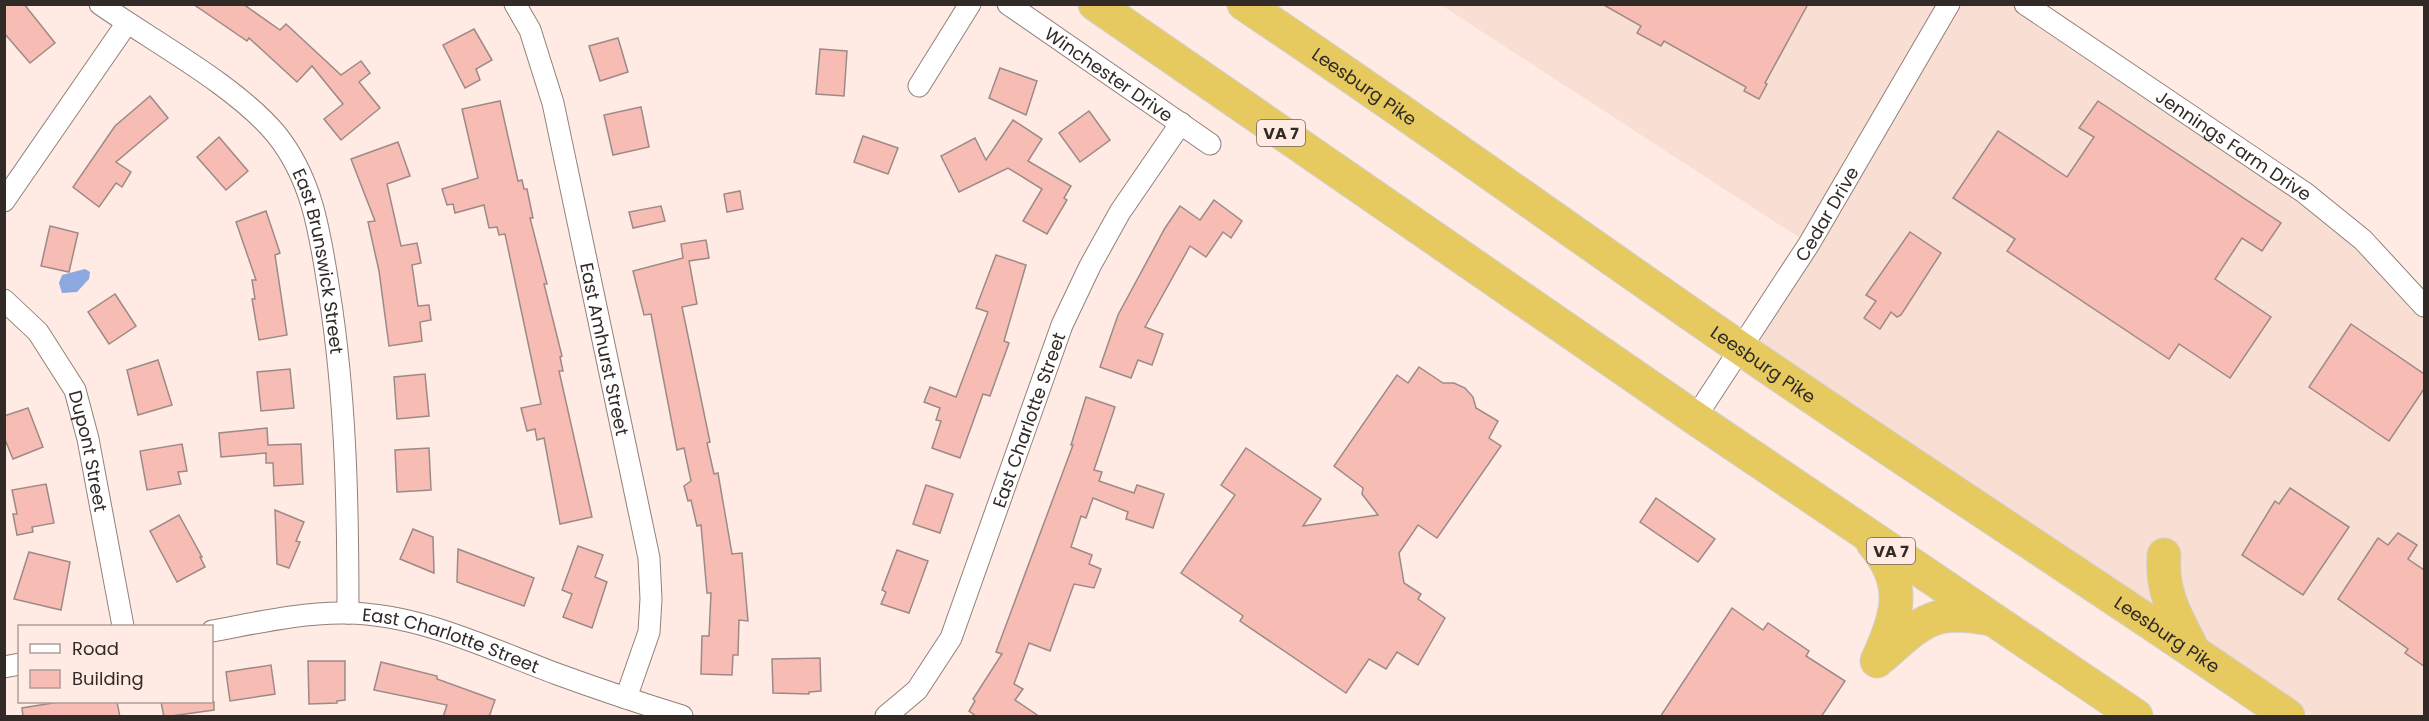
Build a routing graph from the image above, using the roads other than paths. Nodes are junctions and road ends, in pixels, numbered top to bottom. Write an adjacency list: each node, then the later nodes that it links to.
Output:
1 (100, 4): 9 (street, East Brunswick Street)
2 (515, 4): 26 (street, East Amhurst Street)
3 (970, 4): 10 (street)
4 (1008, 4): 11 (street, Winchester Drive)
5 (1095, 4): 17 (highway, VA 7)
6 (1244, 4): 16 (highway, Leesburg Pike)
7 (1949, 4): 16 (street, Cedar Drive)
8 (2025, 4): 15 (street, Jennings Farm Drive)
9 (127, 23): 13 (street); 20 (street, East Brunswick Street)
10 (919, 86)
11 (1180, 123): 12 (street, Winchester Drive); 28 (street, East Charlotte Street)
12 (1210, 144)
13 (4, 201)
14 (4, 300): 22 (street, Dupont Street)
15 (2424, 306)
16 (1741, 349): 17 (street, Cedar Drive); 19 (highway, Leesburg Pike)
17 (1695, 418): 18 (highway, VA 7)
18 (1866, 534): 21 (highway, VA 7); 21 (highway)
19 (2118, 599): 24 (highway, Leesburg Pike); 24 (highway)
20 (348, 613): 23 (street, East Charlotte Street); 26 (street, East Charlotte Street)
21 (1992, 619): 25 (highway, VA 7)
22 (123, 625)
23 (213, 631)
24 (2194, 652): 31 (highway, Leesburg Pike)
25 (2087, 684): 29 (highway); 30 (highway, VA 7)
26 (626, 698): 27 (street, East Charlotte Street)
27 (682, 717)
28 (886, 717)
29 (2114, 717)
30 (2136, 717)
31 (2288, 717)

